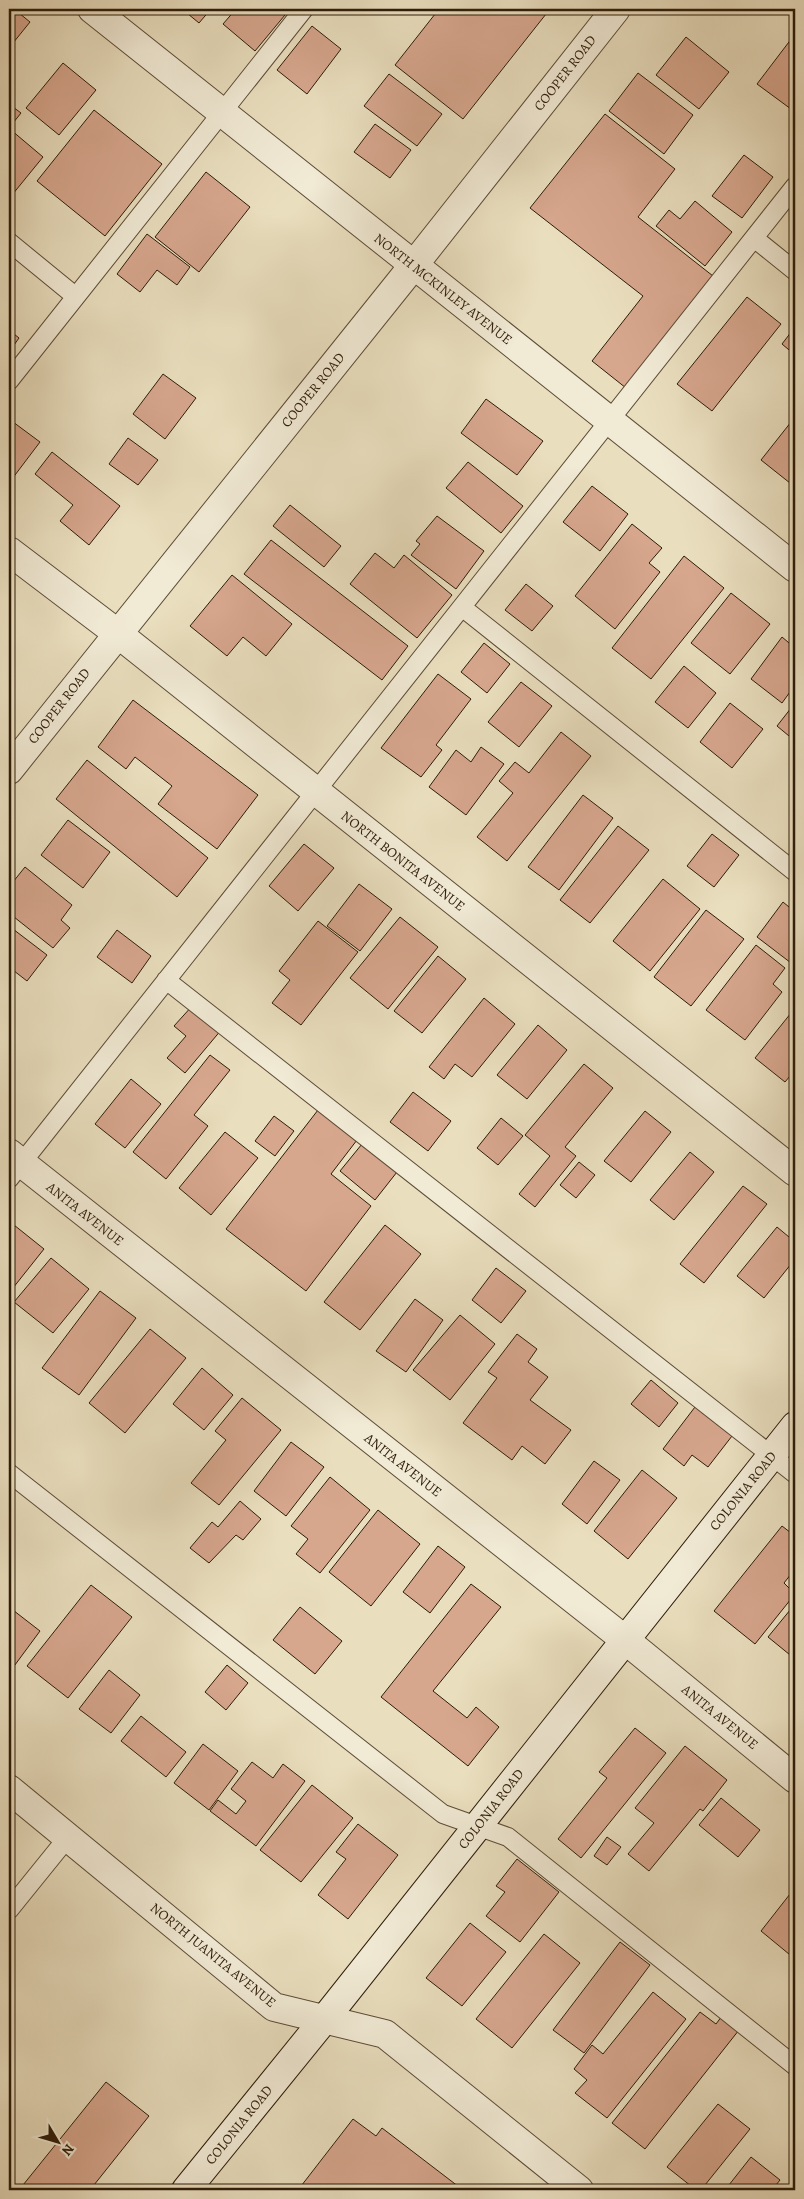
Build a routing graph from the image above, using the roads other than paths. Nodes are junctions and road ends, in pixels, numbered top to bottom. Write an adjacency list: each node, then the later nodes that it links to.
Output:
1 (92, 9): 4 (street, NORTH MCKINLEY AVENUE)
2 (304, 9): 4 (lane)
3 (616, 9): 8 (street, COOPER ROAD)
4 (220, 113): 8 (street, NORTH MCKINLEY AVENUE); 10 (lane)
5 (795, 186): 6 (lane)
6 (754, 238): 9 (lane); 12 (lane)
7 (9, 242): 10 (lane)
8 (413, 266): 12 (street, NORTH MCKINLEY AVENUE); 16 (street, COOPER ROAD)
9 (795, 271)
10 (75, 296): 11 (lane)
11 (9, 381)
12 (609, 420): 14 (street, NORTH MCKINLEY AVENUE); 15 (lane)
13 (9, 551): 16 (street, NORTH BONITA AVENUE)
14 (795, 568)
15 (463, 608): 18 (lane); 19 (lane)
16 (117, 633): 17 (street, COOPER ROAD); 18 (street, NORTH BONITA AVENUE)
17 (9, 770)
18 (315, 791): 20 (lane); 22 (street, NORTH BONITA AVENUE)
19 (795, 872)
20 (166, 980): 21 (lane); 24 (lane)
21 (13, 1165): 27 (street, ANITA AVENUE)
22 (795, 1172)
23 (795, 1426): 24 (street, COLONIA ROAD)
24 (772, 1456): 26 (lane); 27 (street, COLONIA ROAD)
25 (9, 1473): 30 (lane)
26 (795, 1474)
27 (624, 1639): 28 (street, ANITA AVENUE); 30 (street, COLONIA ROAD)
28 (795, 1779)
29 (9, 1789): 31 (street, NORTH JUANITA AVENUE)
30 (477, 1827): 33 (street, COLONIA ROAD); 34 (lane)
31 (68, 1837): 32 (lane); 33 (street, NORTH JUANITA AVENUE)
32 (9, 1910)
33 (323, 2021): 35 (street, COLONIA ROAD); 36 (street, NORTH JUANITA AVENUE)
34 (795, 2066)
35 (186, 2190)
36 (579, 2190)

